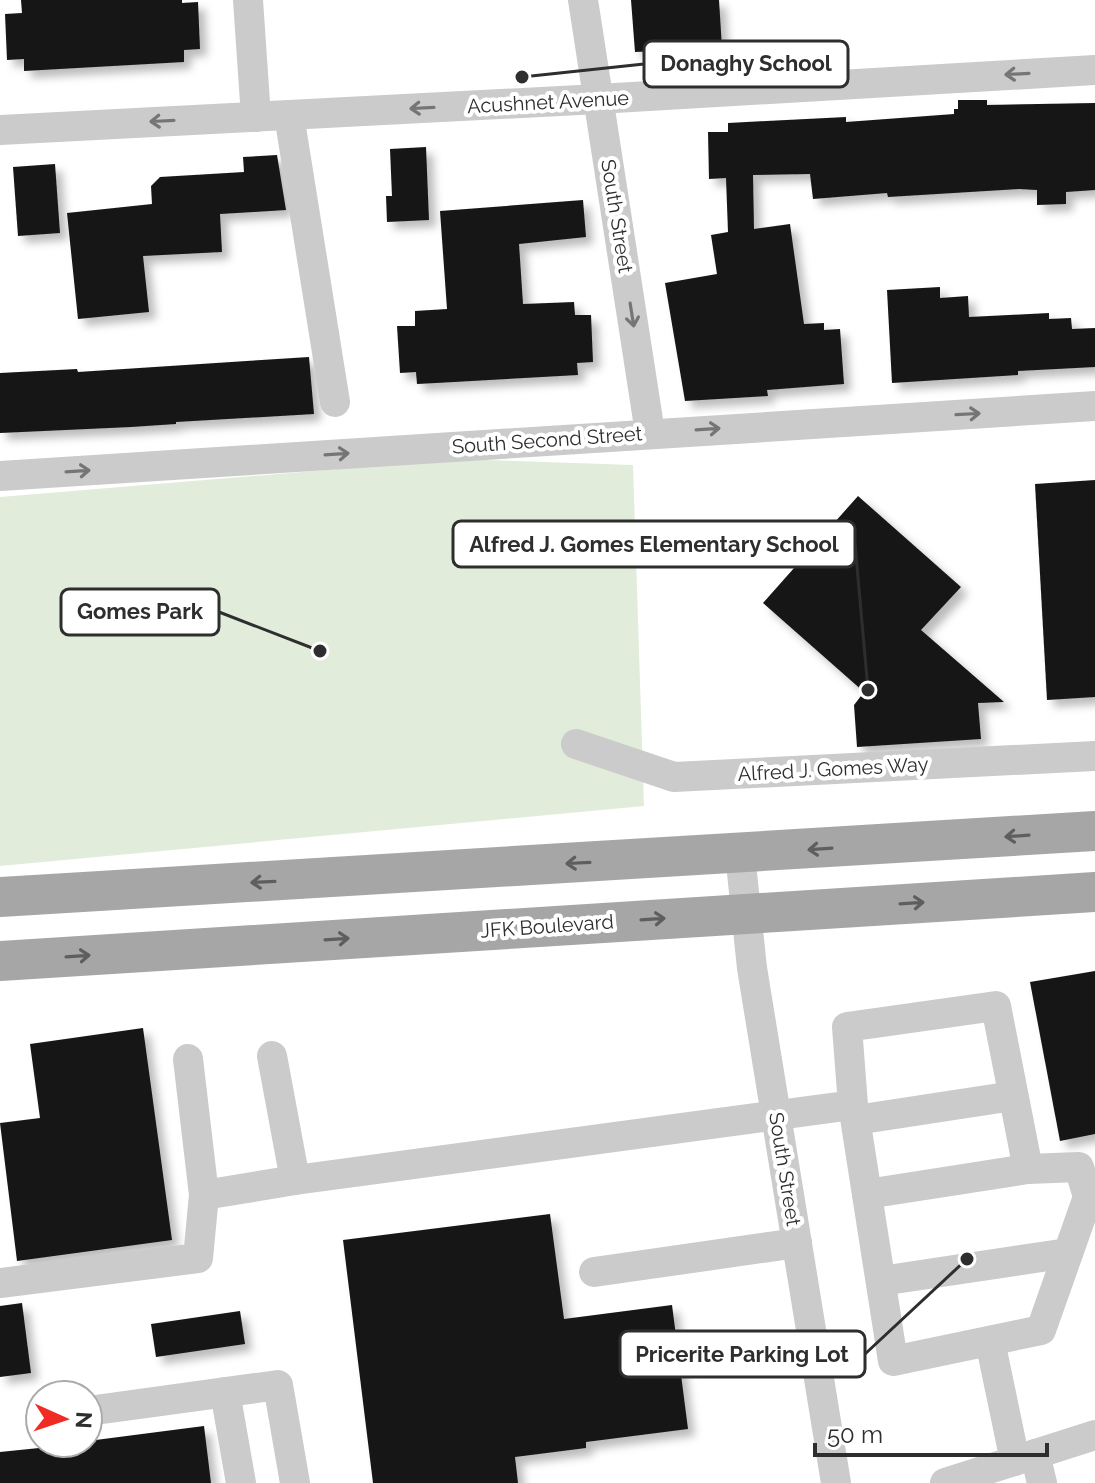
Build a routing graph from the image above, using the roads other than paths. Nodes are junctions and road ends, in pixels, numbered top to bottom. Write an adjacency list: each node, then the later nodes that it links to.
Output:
1 (248, 0): 6 (street)
2 (583, 0): 4 (street, South Street)
3 (1095, 70): 4 (street, Acushnet Avenue, one-way to 4)
4 (598, 99): 5 (street, Acushnet Avenue, one-way to 5); 10 (street, South Street, one-way to 10)
5 (289, 115): 6 (street, Acushnet Avenue); 8 (street)
6 (256, 117): 7 (street, Acushnet Avenue, one-way to 7)
7 (0, 130)
8 (335, 402)
9 (1095, 406): 10 (street, South Second Street, one-way to 9)
10 (650, 433): 11 (street, South Second Street, one-way to 10)
11 (0, 476)
12 (576, 744): 13 (street, Alfred J. Gomes Way)
13 (1095, 756)
14 (1095, 831): 15 (main road, one-way to 15)
15 (740, 854): 17 (main road, one-way to 17); 18 (street, South Street)
16 (1095, 892): 18 (main road, JFK Boulevard, one-way to 16)
17 (0, 897)
18 (745, 913): 19 (main road, JFK Boulevard, one-way to 18); 24 (street, South Street)
19 (0, 961)
20 (272, 1056): 26 (street)
21 (188, 1059): 28 (street)
22 (1013, 1096): 23 (street); 23 (street); 25 (street)
23 (855, 1112): 24 (street); 27 (street)
24 (777, 1115): 26 (street); 29 (street, South Street)
25 (1028, 1169): 27 (street); 30 (street)
26 (295, 1180): 28 (street)
27 (867, 1194): 32 (street)
28 (204, 1195): 33 (street)
29 (797, 1243): 31 (street); 41 (street, South Street)
30 (1068, 1253): 32 (street); 34 (street)
31 (594, 1272)
32 (881, 1281): 34 (street)
33 (0, 1283)
34 (990, 1341): 38 (street)
35 (225, 1392): 36 (street); 39 (street); 40 (street)
36 (104, 1409)
37 (1095, 1435): 38 (street)
38 (1031, 1466): 42 (street)
39 (241, 1483)
40 (295, 1483)
41 (836, 1483)
42 (945, 1483)

